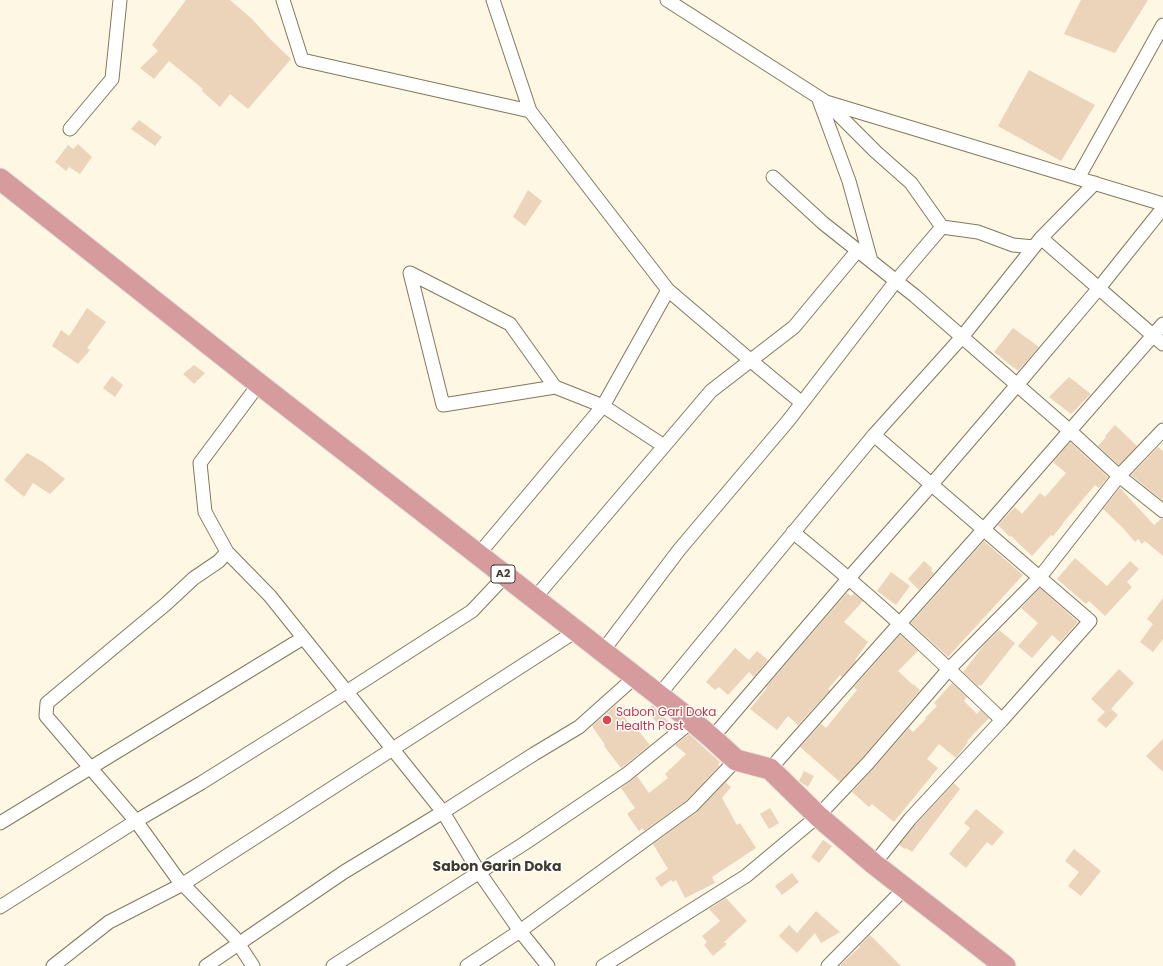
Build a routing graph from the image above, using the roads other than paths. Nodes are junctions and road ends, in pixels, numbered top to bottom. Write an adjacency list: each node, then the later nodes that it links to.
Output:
1 (120, 0): 8 (street)
2 (283, 0): 7 (street)
3 (493, 0): 7 (street)
4 (667, 0): 6 (street)
5 (1163, 25): 10 (street)
6 (822, 99): 10 (street); 15 (street); 18 (street)
7 (530, 111): 21 (street)
8 (70, 129)
9 (773, 177): 17 (street)
10 (1078, 178): 12 (street)
11 (0, 179): 26 (highway, A2)
12 (1095, 183): 13 (street); 16 (street)
13 (1163, 204)
14 (1163, 208): 20 (street)
15 (942, 227): 16 (street); 19 (street)
16 (1038, 243): 20 (street); 23 (street)
17 (858, 250): 18 (street); 25 (street)
18 (871, 261): 19 (street)
19 (896, 281): 23 (street); 29 (street)
20 (1099, 288): 24 (street); 27 (street)
21 (668, 290): 25 (street); 30 (street)
22 (1163, 324): 24 (street)
23 (962, 337): 27 (street); 33 (street)
24 (1158, 340): 32 (street)
25 (750, 360): 29 (street); 34 (street)
26 (259, 384): 40 (street); 41 (highway, A2)
27 (1017, 385): 32 (street); 36 (street)
28 (555, 387): 28 (street); 30 (street)
29 (802, 402): 49 (street)
30 (603, 406): 34 (street); 41 (street)
31 (1163, 430): 35 (street)
32 (1070, 431): 35 (street); 38 (street)
33 (874, 435): 36 (street); 39 (street)
34 (664, 446): 45 (street)
35 (1120, 476): 37 (street); 43 (street)
36 (932, 484): 38 (street); 44 (street)
37 (1163, 511)
38 (984, 529): 43 (street); 46 (street)
39 (793, 532): 44 (street); 53 (street)
40 (227, 552): 48 (street); 59 (street)
41 (478, 555): 42 (highway, A2)
42 (505, 576): 45 (highway, A2); 52 (street)
43 (1040, 577): 50 (street); 54 (street)
44 (849, 578): 46 (street); 56 (street)
45 (534, 599): 47 (highway, A2)
46 (900, 624): 50 (street); 60 (street)
47 (576, 631): 49 (highway, A2); 57 (street)
48 (303, 638): 52 (street); 59 (street)
49 (602, 652): 51 (highway, A2)
50 (949, 669): 54 (street); 62 (street)
51 (635, 677): 53 (highway, A2); 61 (street)
52 (346, 692): 57 (street); 63 (street)
53 (659, 696): 55 (highway, A2)
54 (1002, 720): 65 (street)
55 (692, 721): 56 (highway, A2); 66 (street)
56 (712, 738): 58 (highway, A2)
57 (393, 750): 61 (street); 67 (street)
58 (736, 760): 60 (highway, A2); 70 (street)
59 (90, 768): 63 (street); 64 (street)
60 (770, 769): 62 (highway, A2)
61 (443, 812): 66 (street); 71 (street)
62 (818, 816): 65 (highway, A2); 78 (street)
63 (136, 821): 67 (street); 69 (street)
64 (0, 823)
65 (874, 864): 68 (highway, A2)
66 (479, 872): 70 (street); 75 (street)
67 (183, 884): 71 (street); 72 (street)
68 (905, 888): 79 (street); 80 (highway, A2)
69 (0, 907)
70 (520, 931): 76 (street); 77 (street)
71 (239, 944): 73 (street); 74 (street)
72 (53, 966)
73 (206, 966)
74 (253, 966)
75 (333, 966)
76 (467, 966)
77 (548, 966)
78 (603, 966)
79 (828, 966)
80 (1005, 966)

